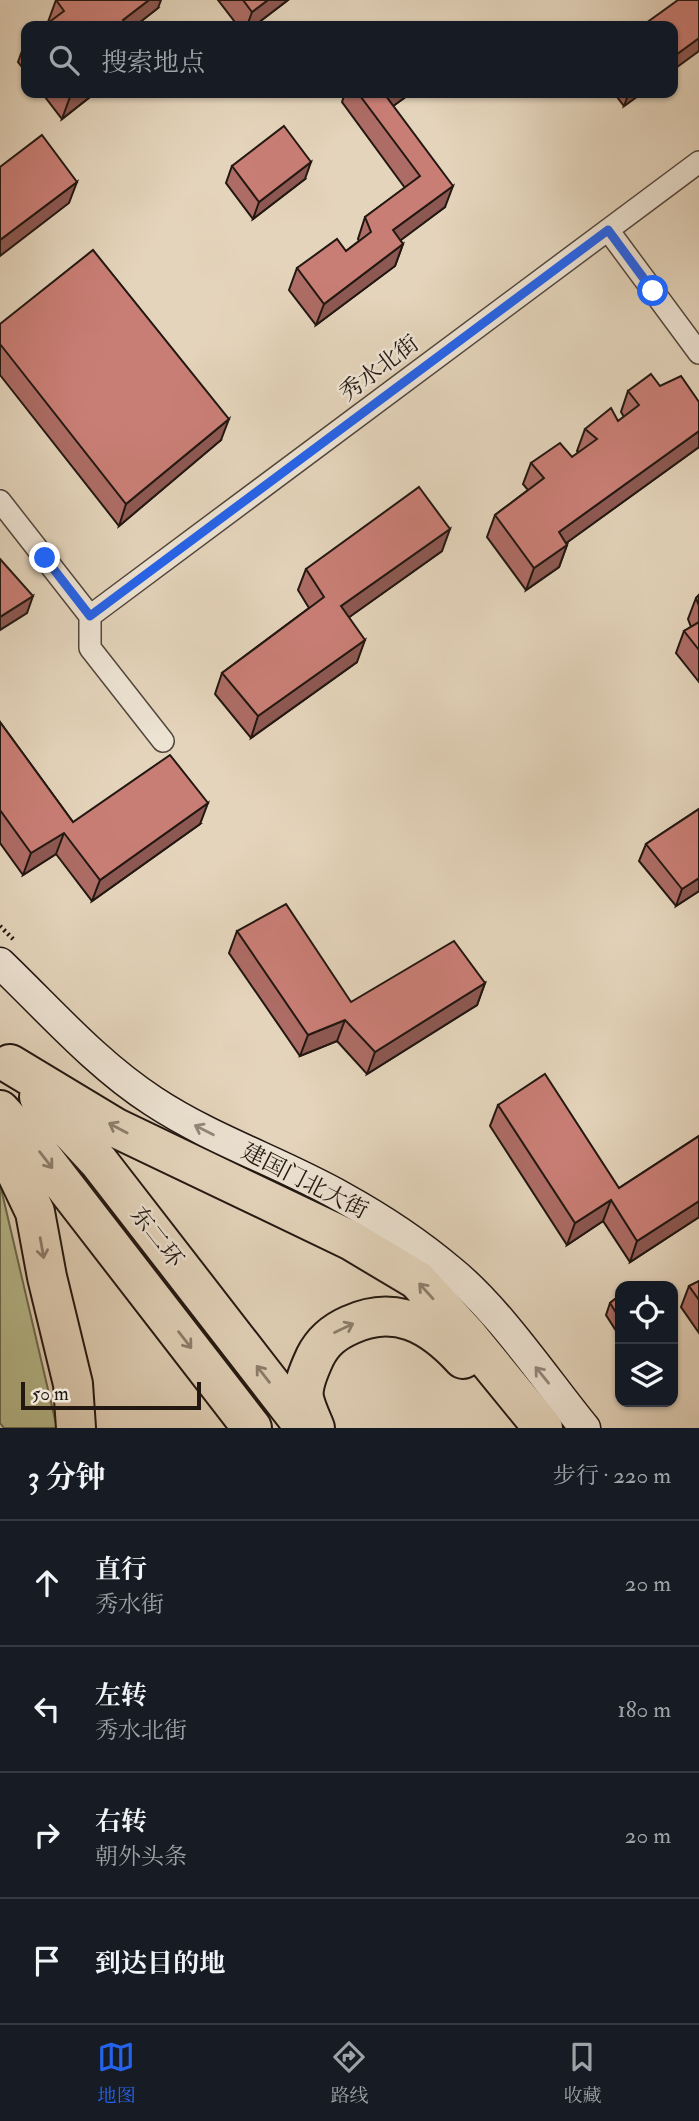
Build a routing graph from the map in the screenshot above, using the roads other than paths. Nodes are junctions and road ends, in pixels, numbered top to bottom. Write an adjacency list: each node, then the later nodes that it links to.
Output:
1 (699, 162): 2 (street, 秀水北街)
2 (608, 230): 3 (street); 5 (street, 秀水北街)
3 (699, 353)
4 (0, 501): 5 (street)
5 (90, 616): 6 (street)
6 (163, 741)
7 (0, 963): 18 (street, 建国门北大街, one-way to 7)
8 (5, 1059): 11 (highway, one-way to 8); 14 (highway, 东二环, one-way to 8)
9 (0, 1110): 13 (highway, 东二环, one-way to 13)
10 (0, 1139): 12 (highway, one-way to 12)
11 (483, 1368): 15 (highway, one-way to 11); 16 (highway); 17 (highway)
12 (76, 1428)
13 (252, 1428)
14 (305, 1428)
15 (315, 1428)
16 (520, 1428)
17 (542, 1428)
18 (585, 1428)

